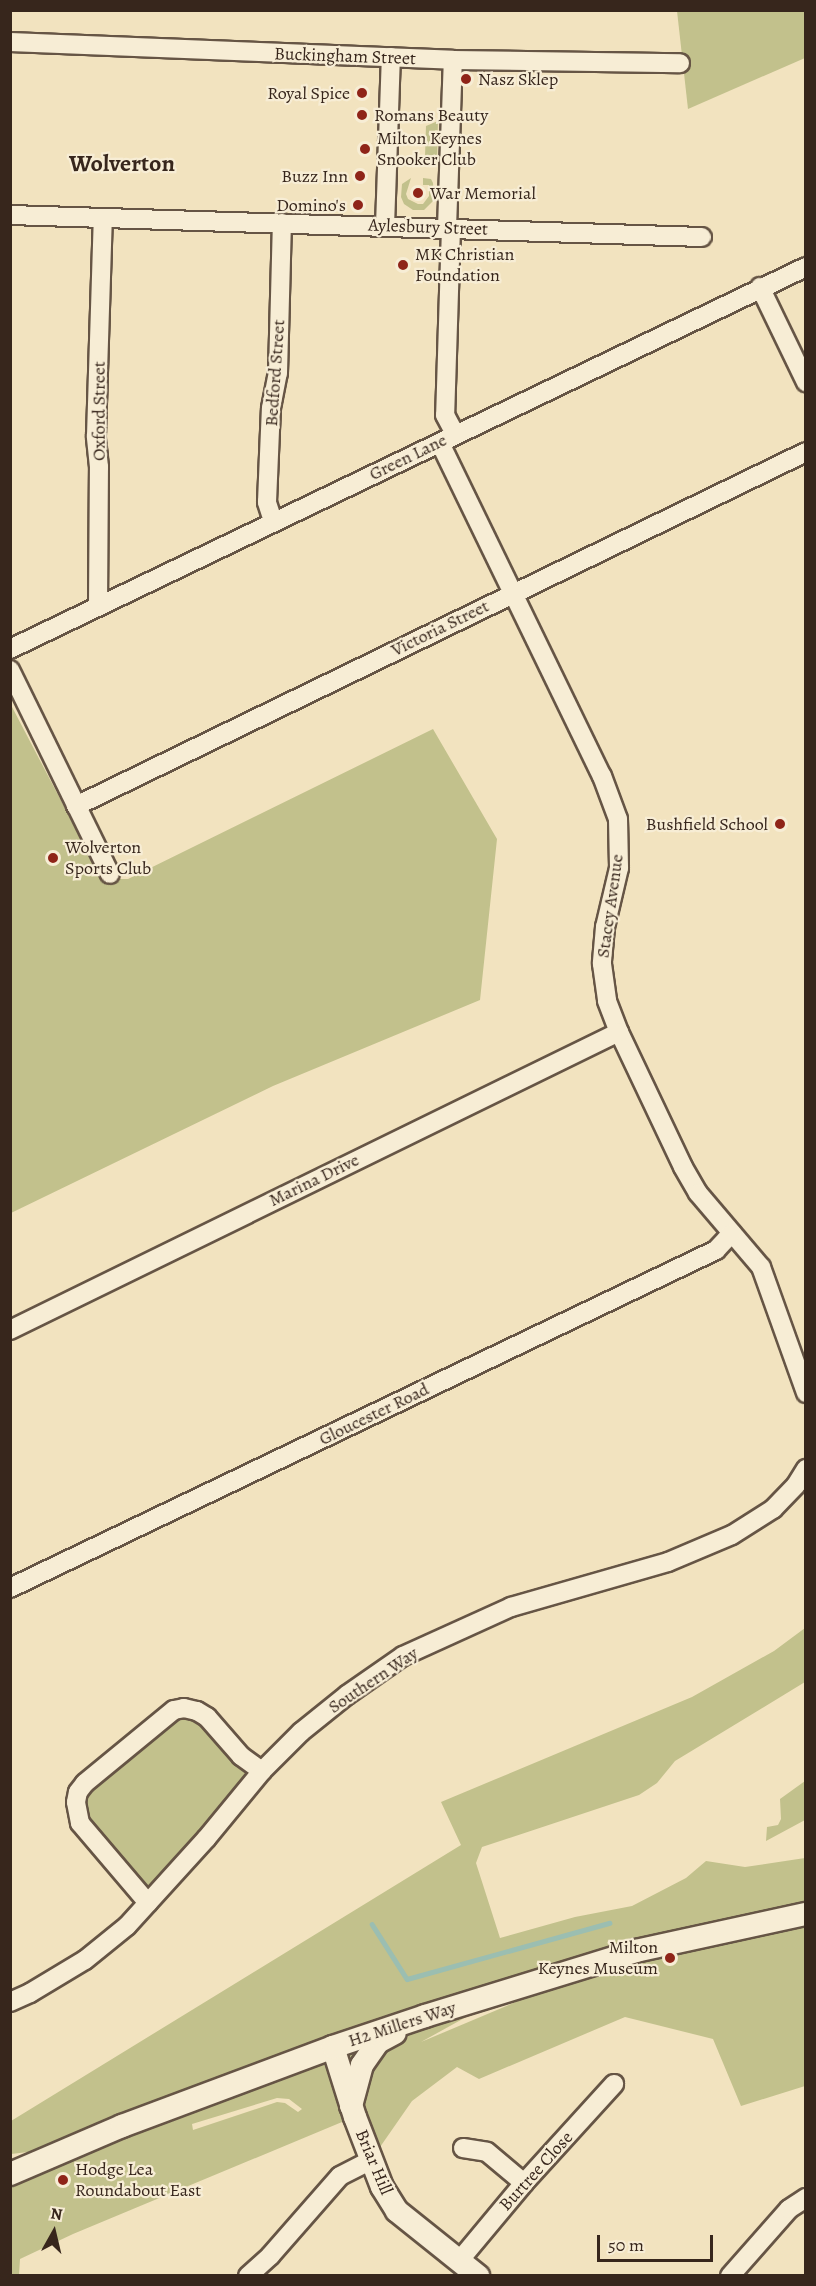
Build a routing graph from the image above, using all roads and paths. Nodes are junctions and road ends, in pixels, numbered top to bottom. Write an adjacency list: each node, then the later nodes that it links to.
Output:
1 (10, 42): 2 (street, Buckingham Street)
2 (391, 57): 3 (street, Buckingham Street); 8 (street)
3 (453, 60): 4 (street, Buckingham Street); 9 (street, Stacey Avenue)
4 (681, 63)
5 (10, 215): 6 (street, Aylesbury Street)
6 (104, 218): 7 (street, Aylesbury Street); 18 (street, Oxford Street)
7 (282, 223): 8 (street, Aylesbury Street); 16 (street, Bedford Street)
8 (385, 226): 9 (street, Aylesbury Street)
9 (449, 228): 10 (street, Aylesbury Street); 14 (street, Stacey Avenue)
10 (702, 237)
11 (806, 267): 12 (street, Green Lane)
12 (760, 287): 13 (street); 14 (street, Green Lane)
13 (806, 382)
14 (447, 438): 16 (street, Green Lane); 17 (street, Stacey Avenue)
15 (806, 452): 17 (street, Victoria Street)
16 (273, 521): 18 (street, Green Lane)
17 (512, 593): 21 (street, Victoria Street); 23 (street, Stacey Avenue)
18 (98, 605): 19 (street, Green Lane)
19 (10, 649)
20 (10, 670): 21 (street)
21 (76, 806): 22 (street)
22 (110, 874)
23 (619, 1032): 24 (street, Stacey Avenue); 25 (street, Marina Drive)
24 (732, 1233): 26 (street); 29 (street, Gloucester Road)
25 (10, 1330)
26 (798, 1347): 27 (street)
27 (806, 1393)
28 (806, 1469): 30 (street, Southern Way)
29 (11, 1588)
30 (262, 1771): 31 (street, Southern Way); 31 (street)
31 (148, 1903): 33 (street, Southern Way)
32 (798, 1916): 34 (street, H2 Millers Way)
33 (10, 2002)
34 (425, 2016): 35 (street, H2 Millers Way); 37 (street)
35 (333, 2047): 37 (street, Briar Hill); 40 (street, H2 Millers Way)
36 (615, 2084): 41 (street, Burtree Close)
37 (351, 2107): 39 (street, Briar Hill)
38 (463, 2148): 41 (street)
39 (371, 2160): 43 (street, Briar Hill); 44 (street)
40 (10, 2174)
41 (524, 2183): 43 (street, Burtree Close)
42 (806, 2198): 46 (street)
43 (459, 2261): 45 (street, Briar Hill)
44 (248, 2276)
45 (478, 2276)
46 (730, 2276)

